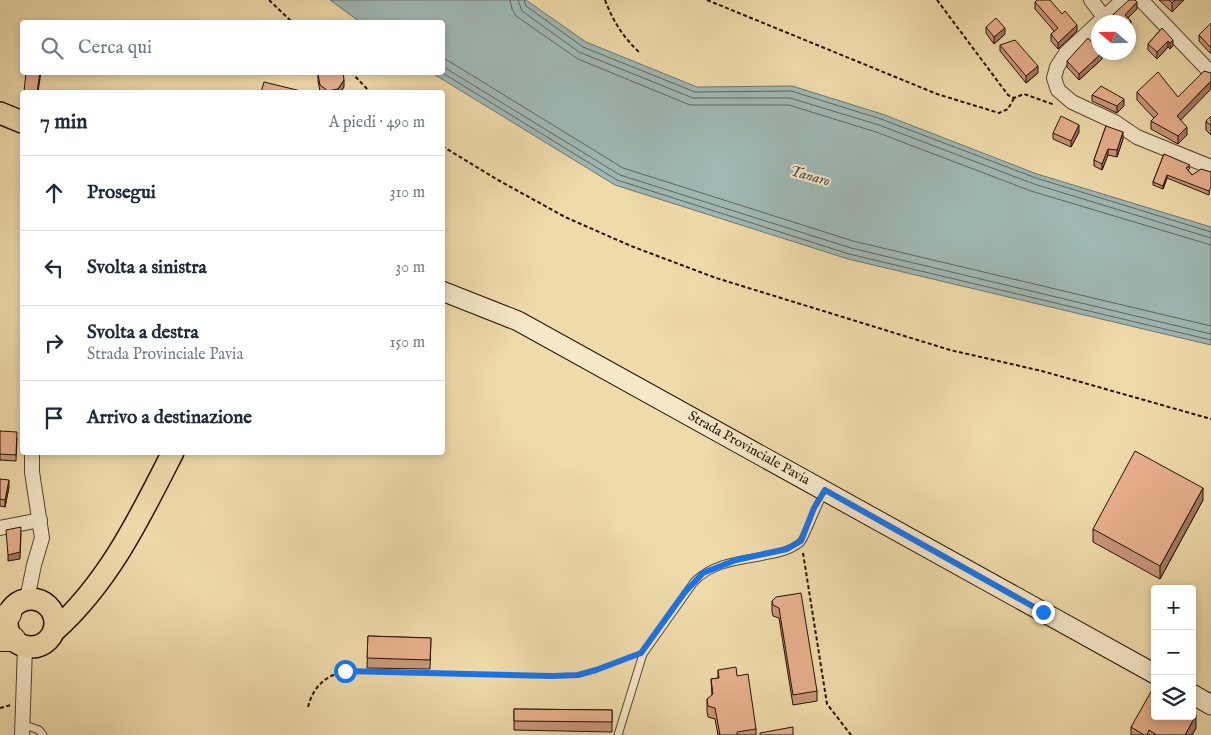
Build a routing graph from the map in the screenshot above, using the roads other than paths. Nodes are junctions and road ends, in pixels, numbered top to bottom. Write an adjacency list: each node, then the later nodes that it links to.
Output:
1 (1091, 0): 4 (street)
2 (1123, 0): 5 (street)
3 (1141, 0): 7 (street)
4 (1102, 15)
5 (1106, 15)
6 (1091, 29): 11 (street)
7 (1211, 73)
8 (0, 112): 9 (lane); 10 (main road)
9 (20, 116)
10 (20, 121)
11 (1209, 163)
12 (445, 291): 15 (main road, Strada Provinciale Pavia)
13 (32, 455): 16 (street)
14 (171, 455): 18 (main road)
15 (825, 490): 23 (lane); 25 (main road, Strada Provinciale Pavia)
16 (40, 520): 17 (street); 19 (street)
17 (0, 528)
18 (96, 585): 20 (main road); 21 (main road)
19 (28, 599): 20 (main road); 22 (main road)
20 (50, 607): 21 (main road)
21 (54, 631): 22 (main road)
22 (9, 632): 28 (street)
23 (650, 642): 24 (lane); 30 (lane)
24 (640, 653)
25 (1151, 672)
26 (1196, 696): 27 (main road)
27 (1211, 705)
28 (22, 729): 29 (lane)
29 (43, 735)
30 (618, 735)

